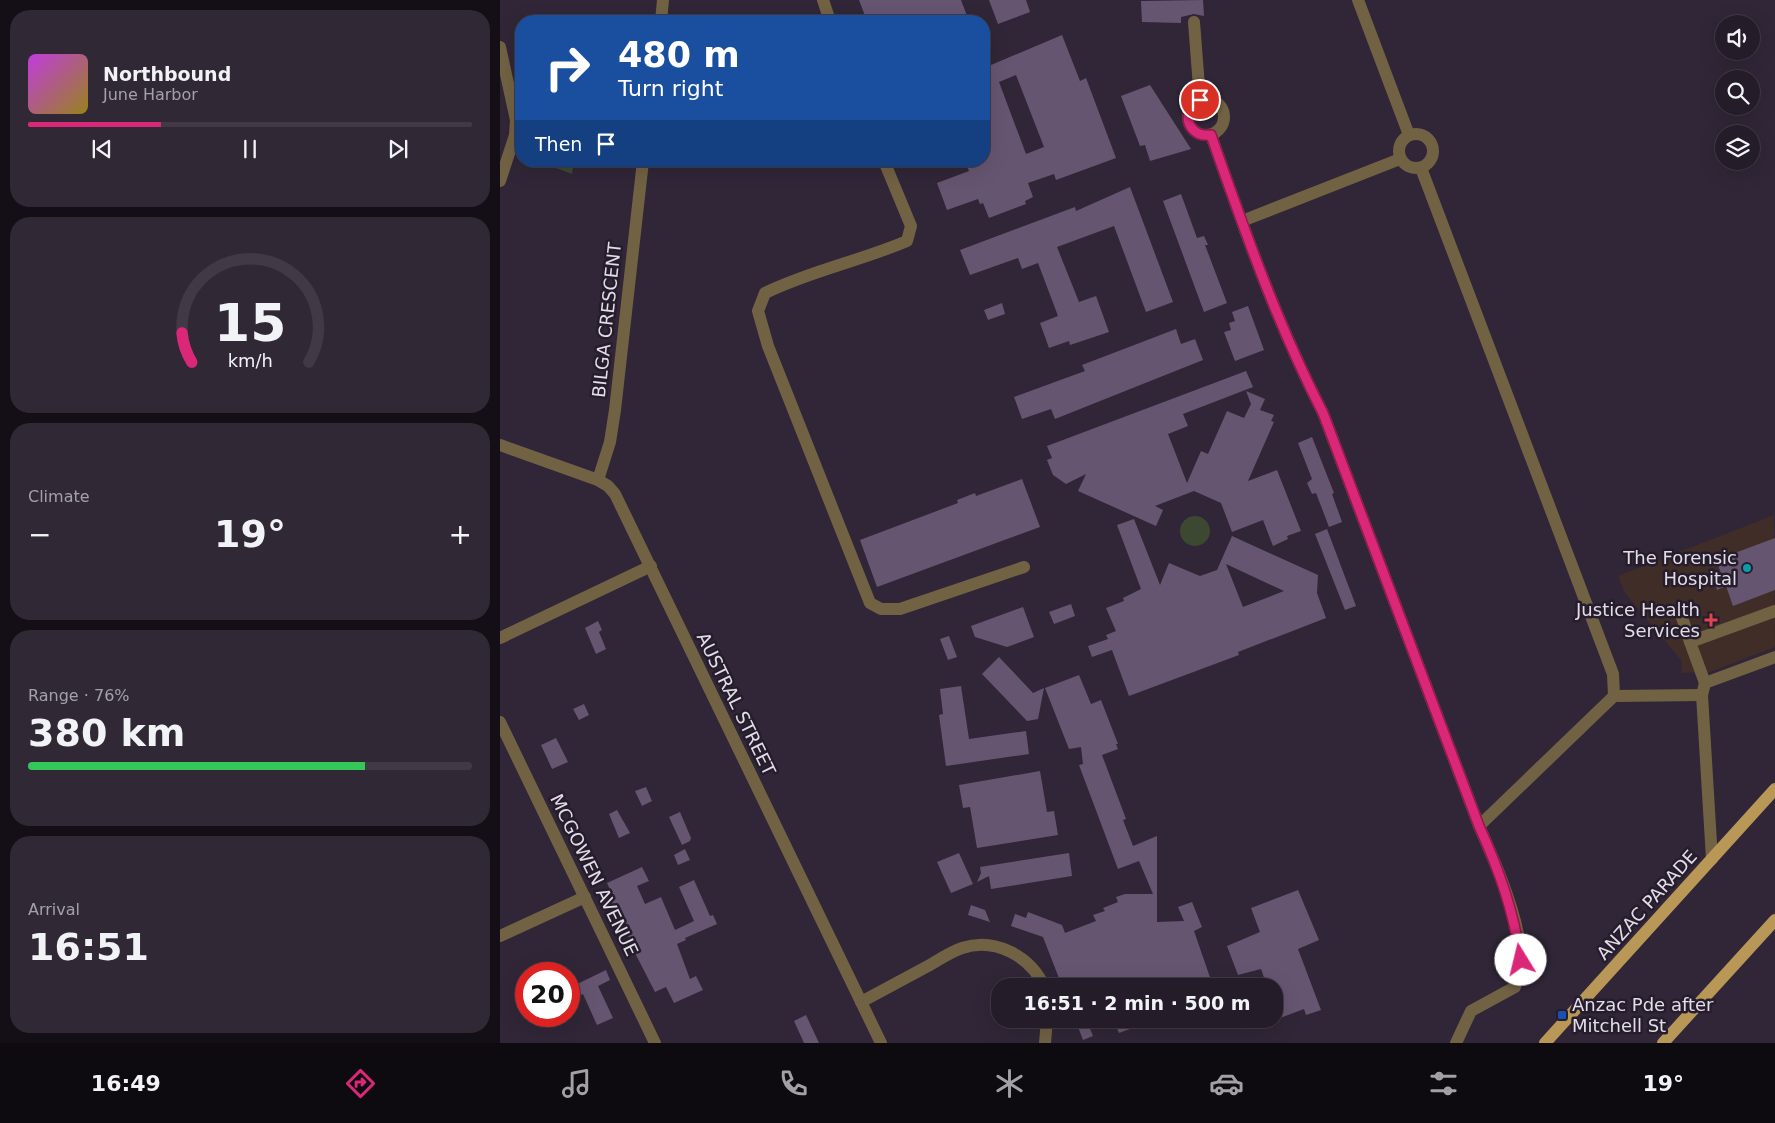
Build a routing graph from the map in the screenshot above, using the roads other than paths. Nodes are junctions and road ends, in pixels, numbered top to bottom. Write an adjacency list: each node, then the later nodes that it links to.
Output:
1 (663, 0): 4 (street)
2 (823, 0): 5 (street)
3 (1358, 0): 12 (street)
4 (662, 15)
5 (828, 15)
6 (1194, 22): 8 (street)
7 (500, 47): 9 (street)
8 (1200, 100): 11 (street); 11 (street)
9 (515, 115)
10 (515, 135): 17 (street)
11 (1211, 135): 18 (street)
12 (1409, 135): 13 (street); 16 (street)
13 (1400, 159): 16 (street); 18 (street)
14 (642, 167): 20 (street, BILGA CRESCENT)
15 (886, 167): 22 (street)
16 (1421, 168): 29 (street)
17 (500, 181)
18 (1242, 221): 32 (street)
19 (500, 445): 20 (street, AUSTRAL STREET)
20 (598, 480): 21 (street, AUSTRAL STREET)
21 (651, 566): 25 (street); 38 (street, AUSTRAL STREET)
22 (1024, 567)
23 (1680, 611): 26 (street)
24 (1775, 611): 26 (street)
25 (500, 638)
26 (1690, 642): 28 (street)
27 (1775, 657): 28 (street)
28 (1703, 689): 29 (street); 33 (street)
29 (1614, 696): 32 (street)
30 (500, 722): 34 (street, MCGOWEN AVENUE)
31 (1775, 789): 33 (main road, ANZAC PARADE)
32 (1479, 826): 43 (street)
33 (1712, 860): 44 (main road, ANZAC PARADE)
34 (585, 896): 36 (street); 40 (street, MCGOWEN AVENUE)
35 (1775, 920): 45 (main road)
36 (500, 936)
37 (1039, 978): 38 (street)
38 (861, 1002): 41 (street, AUSTRAL STREET)
39 (1046, 1028): 42 (street)
40 (654, 1043)
41 (881, 1043)
42 (1045, 1043)
43 (1456, 1043)
44 (1545, 1043)
45 (1663, 1043)

